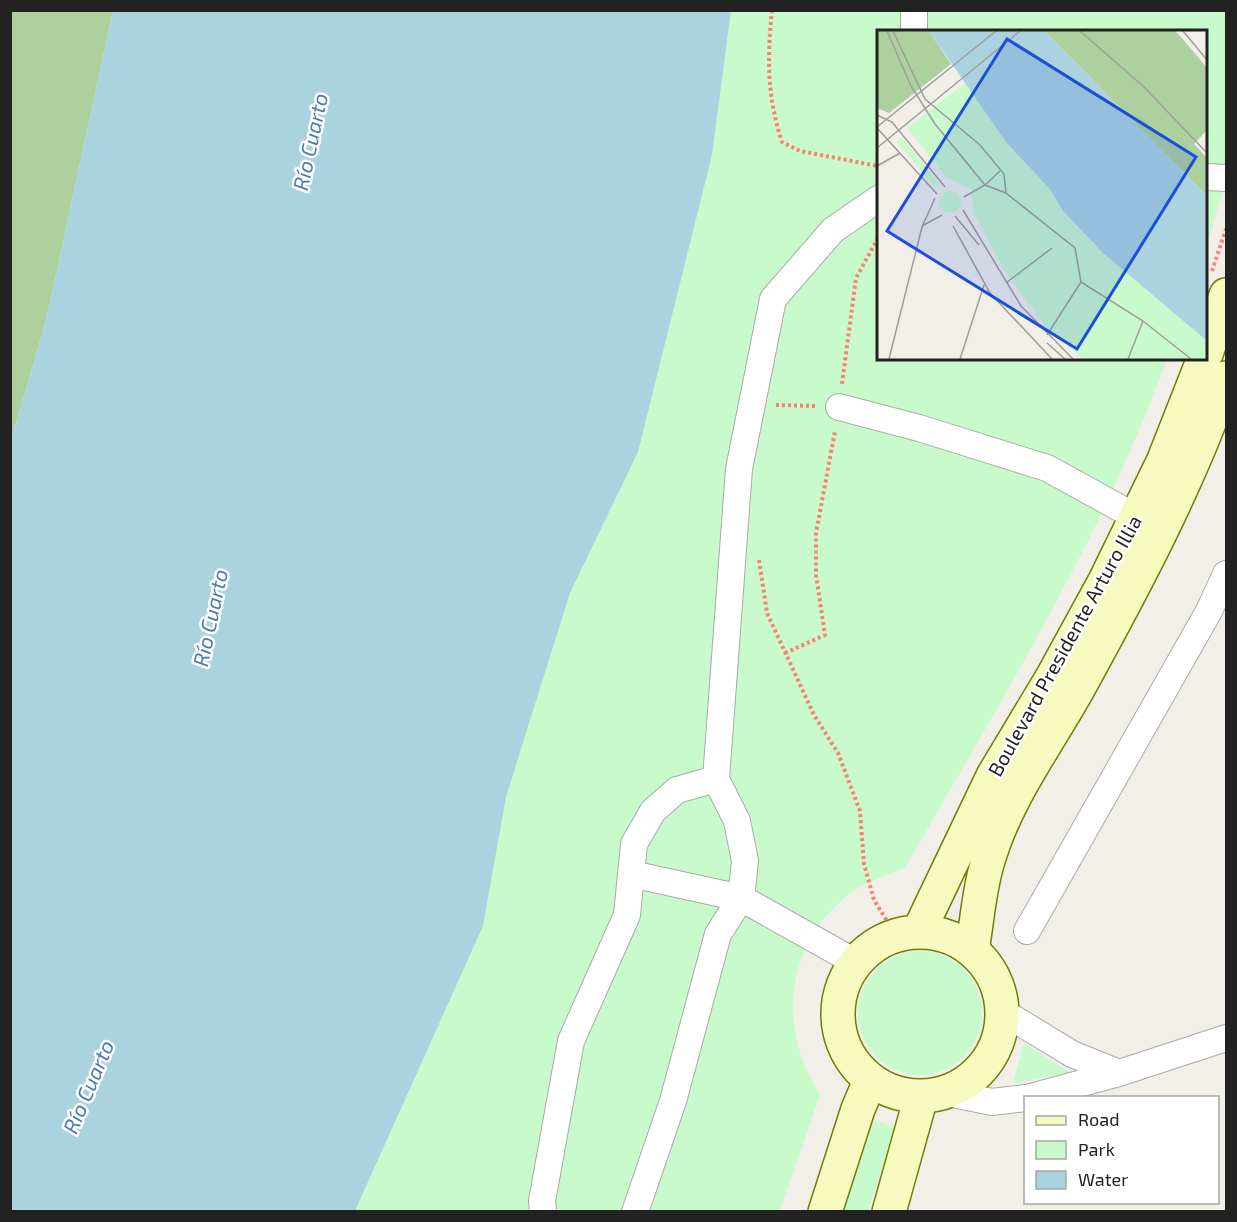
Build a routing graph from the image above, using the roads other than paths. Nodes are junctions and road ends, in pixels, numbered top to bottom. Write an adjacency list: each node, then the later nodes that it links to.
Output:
1 (914, 10): 2 (street)
2 (914, 30)
3 (1207, 177): 4 (street)
4 (1227, 178)
5 (877, 200): 14 (street)
6 (1218, 287): 7 (main road)
7 (1207, 348)
8 (1203, 360): 11 (main road, Boulevard Presidente Arturo Illia)
9 (1227, 378): 19 (main road, Boulevard Presidente Arturo Illia)
10 (840, 407): 11 (street)
11 (1136, 517): 18 (main road, Boulevard Presidente Arturo Illia)
12 (1227, 574): 13 (street)
13 (1218, 609): 17 (street)
14 (716, 779): 15 (street); 16 (street)
15 (631, 874): 16 (street); 28 (street)
16 (741, 898): 20 (street); 29 (street)
17 (1027, 931)
18 (907, 933): 19 (main road); 20 (main road)
19 (972, 950): 21 (main road)
20 (855, 962): 24 (main road)
21 (1003, 1012): 23 (street); 25 (main road)
22 (1227, 1038): 23 (street)
23 (1119, 1073): 26 (street)
24 (870, 1081): 25 (main road); 30 (main road)
25 (935, 1095): 27 (street); 31 (main road)
26 (1033, 1096)
27 (1024, 1098)
28 (543, 1212)
29 (635, 1212)
30 (825, 1212)
31 (889, 1212)

